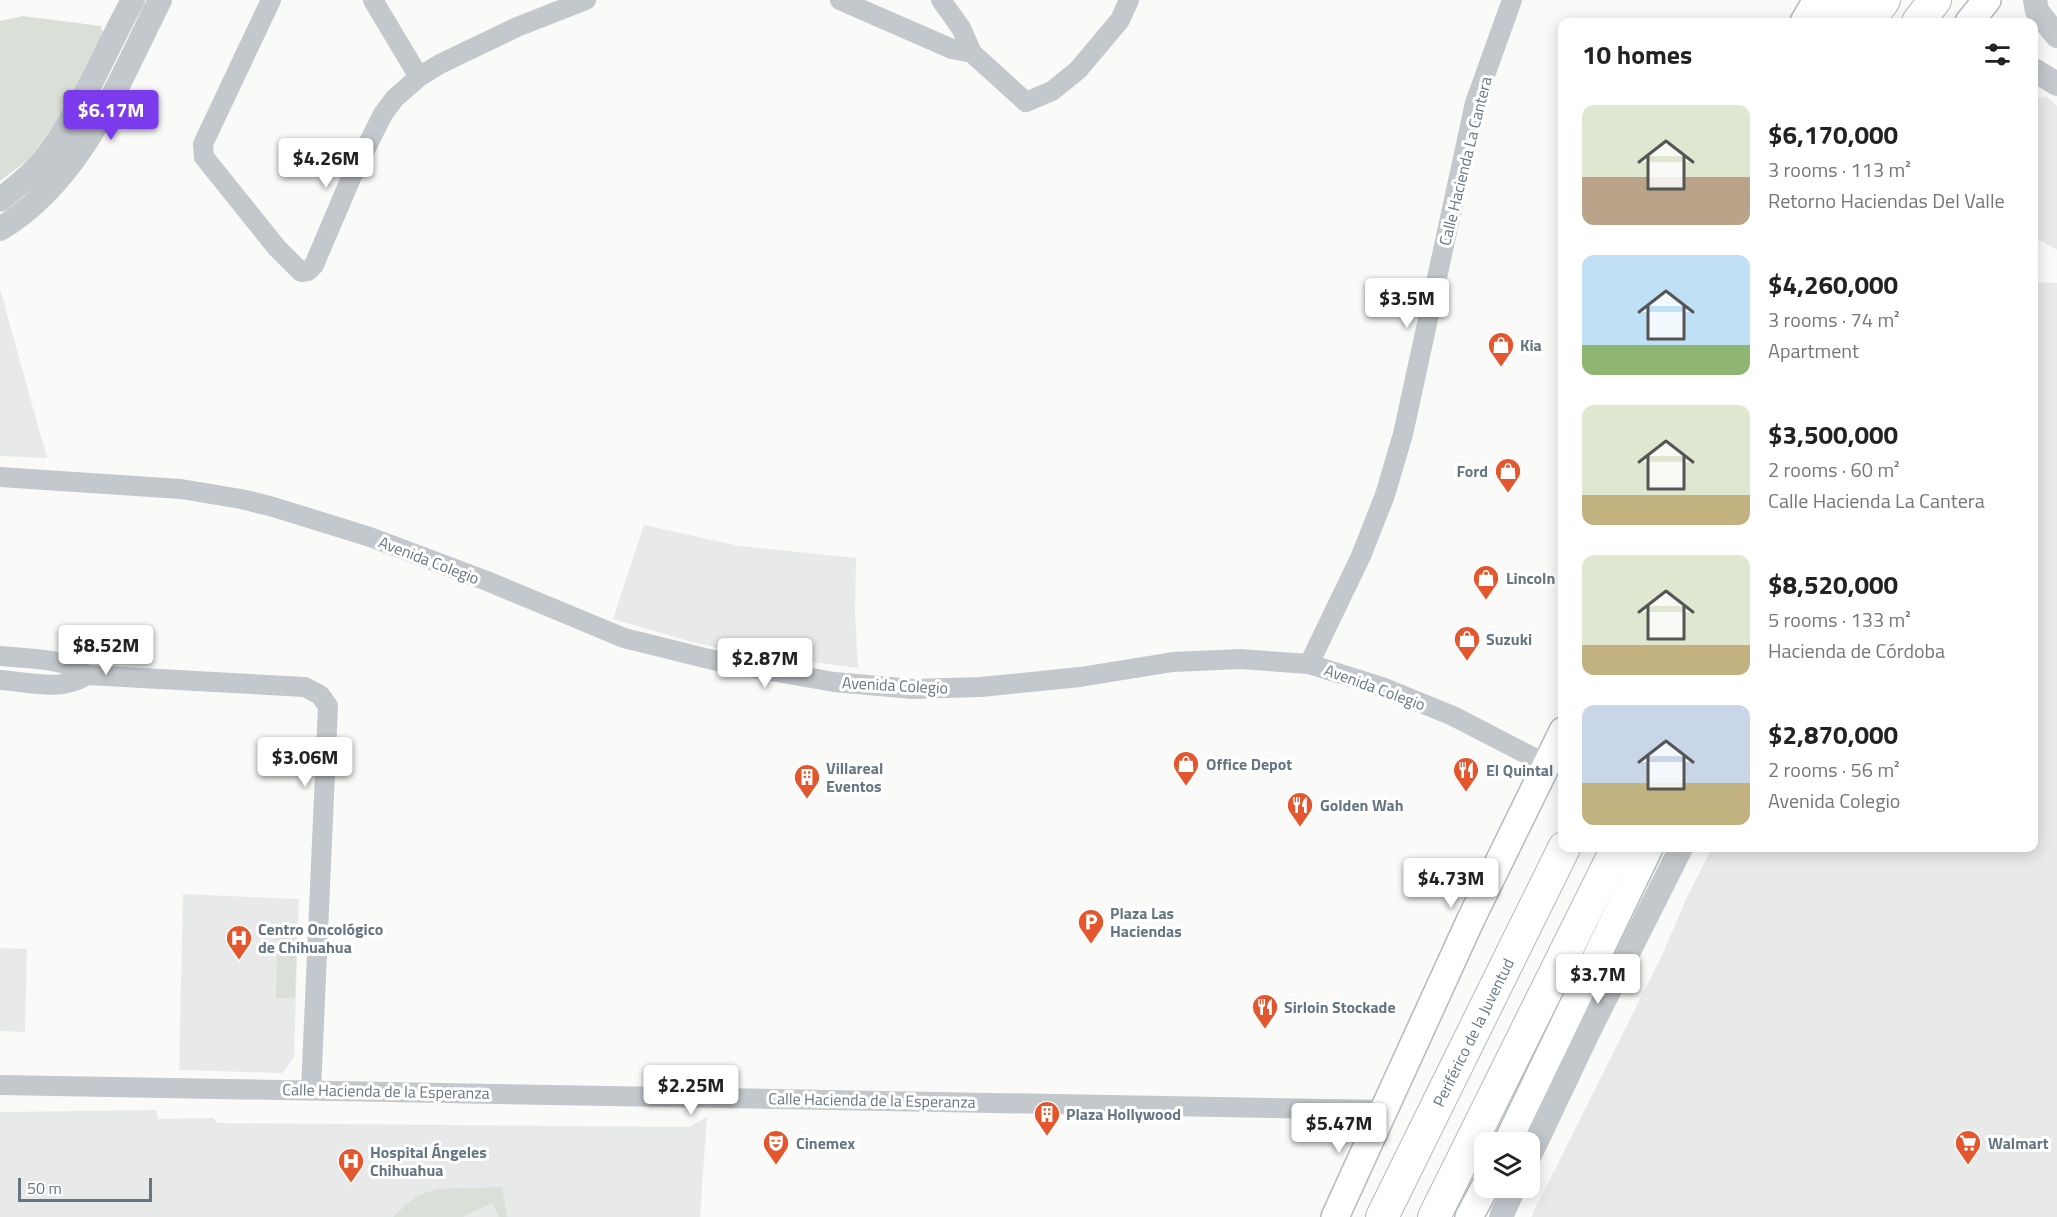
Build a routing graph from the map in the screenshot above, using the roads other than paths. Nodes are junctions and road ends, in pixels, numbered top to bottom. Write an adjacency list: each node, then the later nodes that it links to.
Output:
1 (160, 0): 28 (street)
2 (271, 0): 25 (street)
3 (373, 0): 25 (street)
4 (586, 0): 14 (street)
5 (840, 0): 23 (street)
6 (941, 0): 23 (street)
7 (1130, 0): 23 (street)
8 (1512, 0): 31 (street, Calle Hacienda La Cantera)
9 (1817, 0): 17 (main road)
10 (1851, 0): 18 (highway)
11 (1884, 0): 19 (highway)
12 (1935, 0): 20 (highway)
13 (1987, 0): 21 (main road)
14 (560, 4): 25 (street)
15 (128, 9): 27 (street)
16 (2034, 11): 22 (street)
17 (1806, 18)
18 (1833, 18)
19 (1871, 18)
20 (1921, 18)
21 (1972, 18)
22 (2057, 36)
23 (972, 53)
24 (2038, 72): 26 (street)
25 (420, 77)
26 (2057, 84)
27 (0, 200)
28 (0, 229)
29 (0, 477): 31 (street, Avenida Colegio)
30 (0, 656): 32 (street)
31 (1309, 664): 35 (street, Avenida Colegio)
32 (87, 675): 33 (street); 42 (street)
33 (0, 680)
34 (1558, 740): 35 (main road)
35 (1546, 765): 43 (main road)
36 (1562, 852): 49 (highway, Periférico de la Juventud)
37 (1636, 852): 50 (highway)
38 (1637, 852): 44 (main road)
39 (1652, 852): 40 (street)
40 (1676, 857): 45 (street)
41 (0, 1085): 42 (street, Calle Hacienda de la Esperanza)
42 (311, 1090): 43 (street, Calle Hacienda de la Esperanza)
43 (1384, 1110): 48 (main road)
44 (1512, 1132)
45 (1540, 1134)
46 (1479, 1198): 51 (main road)
47 (1510, 1198): 52 (street)
48 (1335, 1217)
49 (1382, 1217)
50 (1434, 1217)
51 (1469, 1217)
52 (1501, 1217)

